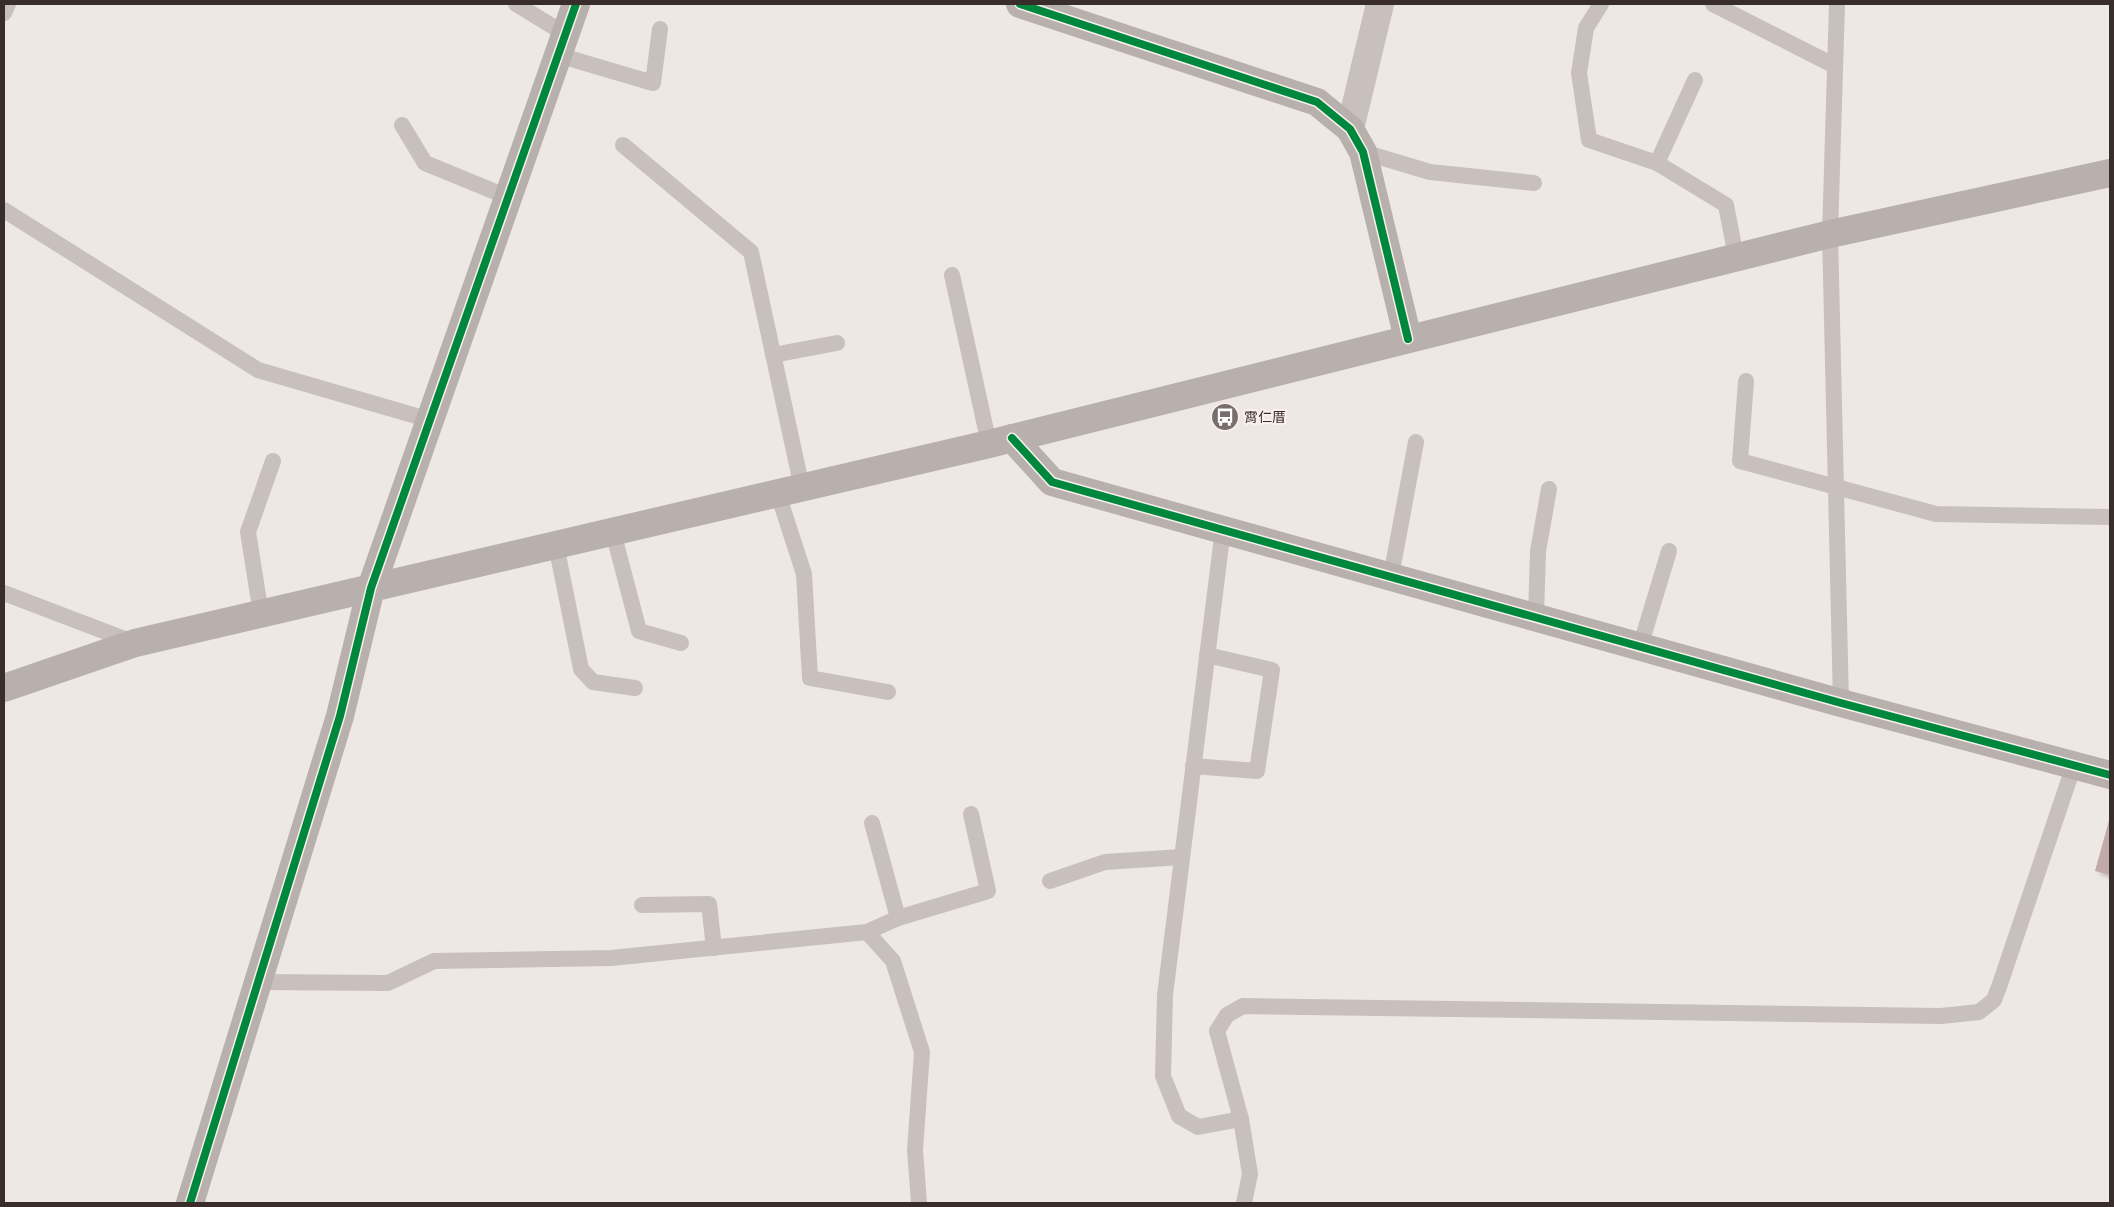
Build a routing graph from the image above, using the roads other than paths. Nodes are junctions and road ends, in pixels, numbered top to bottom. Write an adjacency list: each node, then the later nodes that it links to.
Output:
1 (8, 4): 9 (lane)
2 (516, 4): 11 (lane)
3 (576, 4): 11 (street)
4 (1020, 4): 15 (street)
5 (1380, 4): 15 (street)
6 (1601, 4): 17 (lane)
7 (1713, 4): 12 (lane)
8 (1837, 4): 12 (lane)
9 (4, 13)
10 (660, 29): 11 (lane)
11 (561, 45): 20 (street)
12 (1835, 66): 22 (lane)
13 (1695, 80): 17 (lane)
14 (402, 125): 20 (lane)
15 (1357, 140): 19 (lane); 25 (street)
16 (622, 145): 27 (lane)
17 (1656, 163): 23 (lane)
18 (2110, 173): 22 (street)
19 (1534, 183)
20 (508, 197): 29 (street)
21 (4, 210): 29 (lane)
22 (1830, 234): 23 (street); 33 (lane)
23 (1736, 257): 25 (street)
24 (952, 275): 30 (lane)
25 (1408, 339): 30 (street)
26 (837, 343): 27 (lane)
27 (773, 355): 35 (lane)
28 (1746, 381): 33 (lane)
29 (430, 420): 42 (street)
30 (1001, 441): 35 (street); 37 (street)
31 (1416, 442): 41 (lane)
32 (273, 462): 44 (lane)
33 (1835, 487): 36 (lane); 53 (lane)
34 (1549, 488): 45 (lane)
35 (790, 491): 38 (street); 52 (lane)
36 (2110, 517)
37 (1223, 529): 41 (street); 49 (lane)
38 (613, 532): 39 (street); 47 (lane)
39 (556, 545): 42 (street); 51 (lane)
40 (1669, 551): 48 (lane)
41 (1391, 576): 45 (street)
42 (371, 588): 44 (street); 65 (street)
43 (4, 592): 46 (lane)
44 (261, 614): 46 (street)
45 (1536, 617): 48 (street)
46 (135, 643): 50 (street)
47 (681, 643)
48 (1640, 647): 53 (street)
49 (1207, 655): 55 (lane); 55 (lane)
50 (4, 688)
51 (635, 688)
52 (888, 692)
53 (1840, 703): 54 (street)
54 (2074, 765): 56 (street); 66 (lane)
55 (1193, 766): 59 (lane)
56 (2110, 775)
57 (971, 814): 62 (lane)
58 (872, 824): 62 (lane)
59 (1182, 857): 60 (lane); 66 (lane)
60 (1050, 880)
61 (642, 905): 64 (lane)
62 (898, 918): 63 (lane)
63 (867, 932): 64 (lane); 68 (lane)
64 (714, 948): 65 (lane)
65 (258, 982): 67 (street)
66 (1241, 1119): 69 (lane)
67 (190, 1203)
68 (919, 1203)
69 (1244, 1203)

